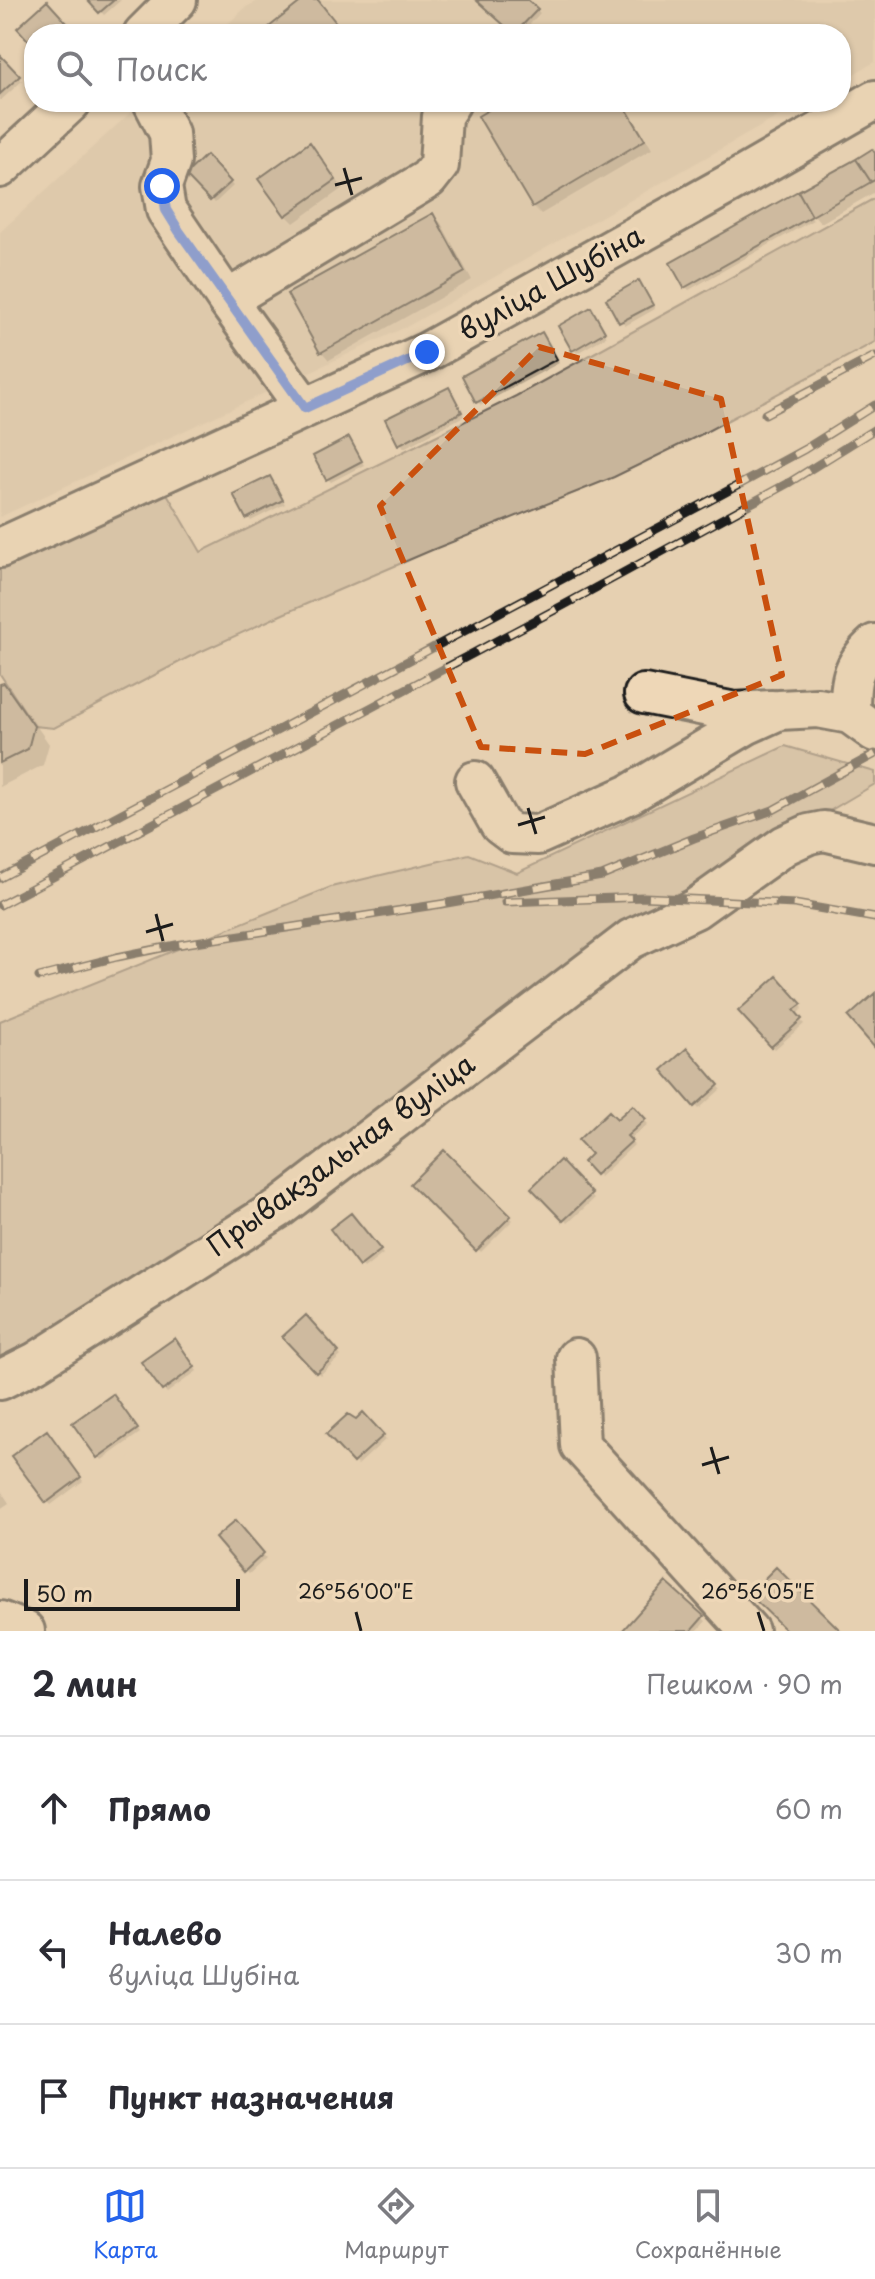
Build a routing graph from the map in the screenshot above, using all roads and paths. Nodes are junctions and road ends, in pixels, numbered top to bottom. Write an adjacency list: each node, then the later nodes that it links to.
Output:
1 (177, 0): 2 (street)
2 (153, 24)
3 (875, 100): 9 (street, вуліца Шубіна)
4 (60, 112): 7 (street)
5 (158, 112): 8 (street)
6 (445, 112): 8 (street)
7 (0, 168)
8 (227, 300): 9 (street)
9 (305, 408): 10 (street, вуліца Шубіна)
10 (0, 548)
11 (875, 644): 14 (street)
12 (644, 694): 13 (street)
13 (779, 710): 14 (street); 15 (street)
14 (863, 723)
15 (475, 781)
16 (875, 843): 18 (street, Прывакзальная вуліца)
17 (576, 1358): 21 (street)
18 (0, 1380)
19 (0, 1621): 20 (street)
20 (25, 1631)
21 (749, 1631)

